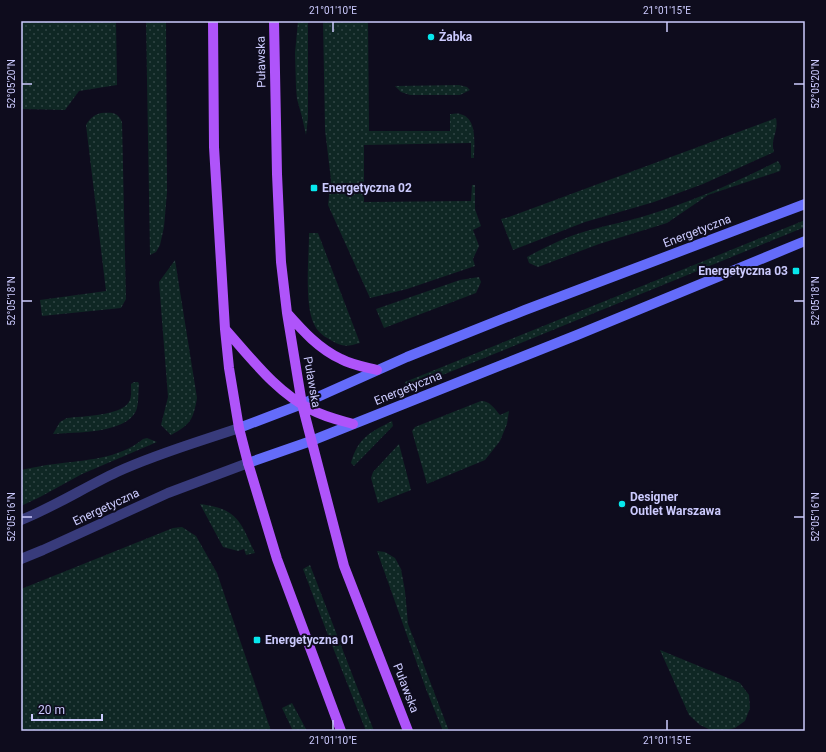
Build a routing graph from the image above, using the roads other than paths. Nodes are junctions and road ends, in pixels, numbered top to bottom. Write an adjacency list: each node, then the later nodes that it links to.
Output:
1 (213, 21): 6 (main road)
2 (274, 21): 5 (main road, Puławska)
3 (805, 204): 7 (street, Energetyczna)
4 (805, 241): 9 (street, Energetyczna)
5 (287, 313): 7 (main road); 8 (main road, Puławska)
6 (225, 329): 8 (main road); 10 (main road)
7 (377, 370): 8 (street, Energetyczna)
8 (302, 404): 9 (main road); 10 (street, Energetyczna); 11 (main road, Puławska)
9 (353, 424): 11 (street, Energetyczna)
10 (239, 428): 12 (main road); 13 (street, Energetyczna)
11 (311, 441): 12 (street, Energetyczna); 16 (main road, Puławska)
12 (248, 463): 14 (street, Energetyczna); 15 (main road)
13 (21, 520)
14 (21, 559)
15 (341, 731)
16 (408, 731)

